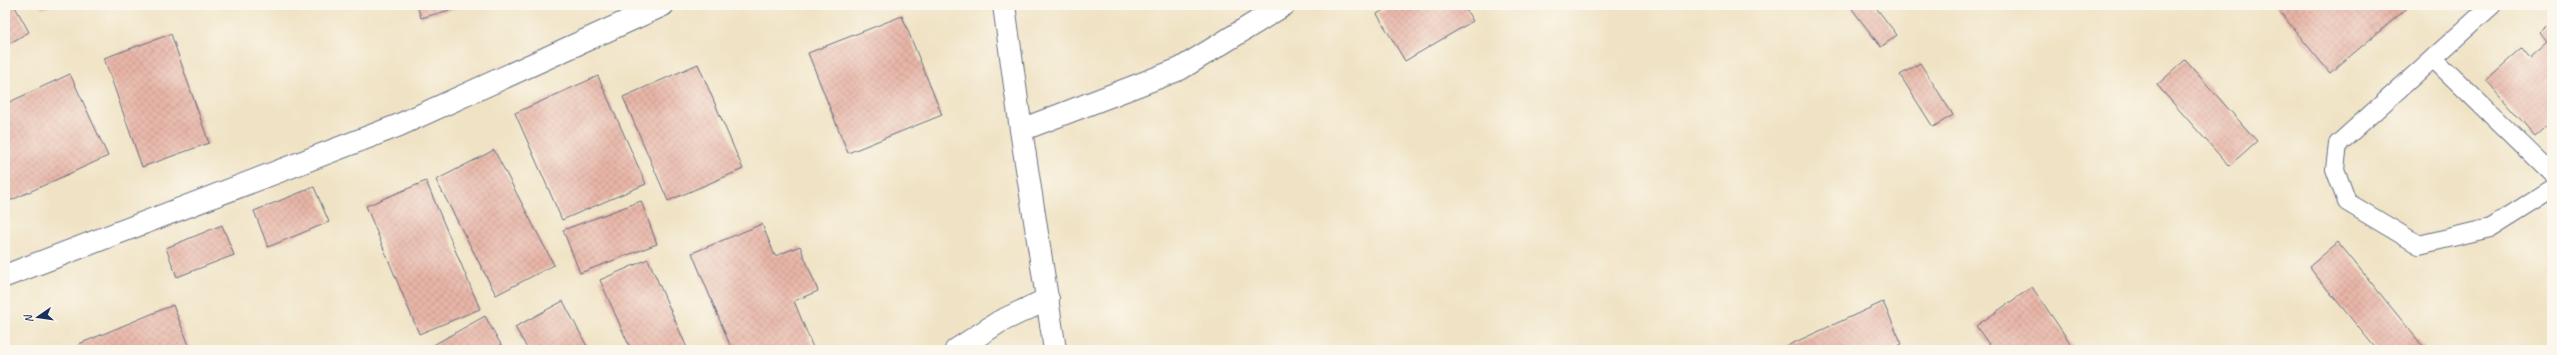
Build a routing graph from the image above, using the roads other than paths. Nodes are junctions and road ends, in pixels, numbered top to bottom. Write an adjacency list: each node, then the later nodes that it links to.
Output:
1 (663, 5): 9 (street)
2 (1004, 5): 6 (street)
3 (1284, 5): 6 (street)
4 (2492, 5): 5 (lane)
5 (2433, 58): 7 (lane); 8 (lane)
6 (1021, 130): 10 (street)
7 (2552, 174)
8 (2552, 189)
9 (5, 276)
10 (1048, 299): 11 (street); 12 (street)
11 (956, 350)
12 (1055, 350)

